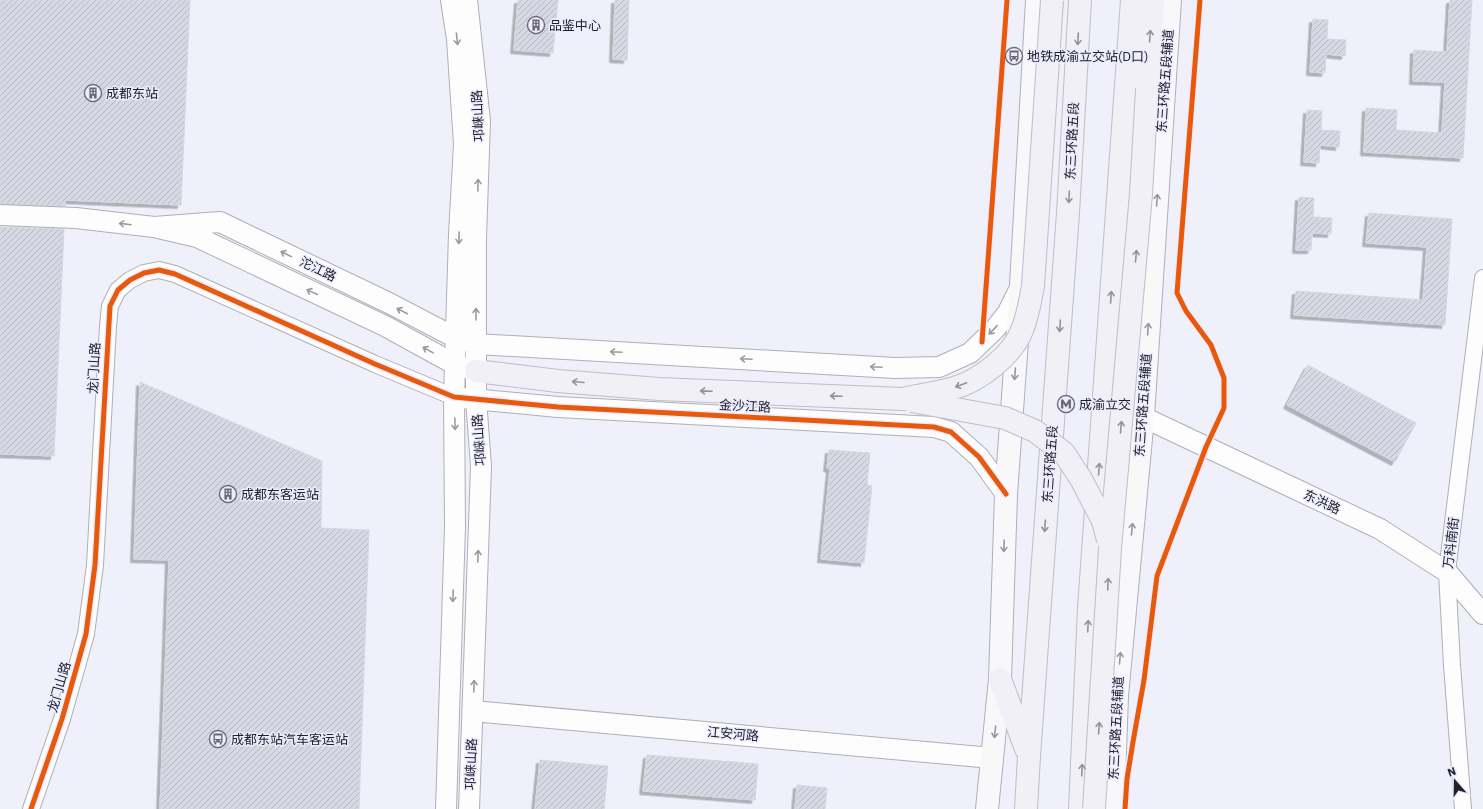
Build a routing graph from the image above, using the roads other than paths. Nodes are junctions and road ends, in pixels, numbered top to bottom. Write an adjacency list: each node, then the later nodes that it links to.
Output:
1 (452, 0): 15 (street, 邛崃山路, one-way to 15)
2 (467, 0): 16 (street, 邛崃山路, one-way to 2)
3 (1037, 0): 14 (main road)
4 (1052, 0): 20 (highway, one-way to 20, bridge)
5 (1080, 0): 28 (highway, 东三环路五段, one-way to 28)
6 (1132, 0): 35 (highway, one-way to 6)
7 (1152, 0): 23 (highway, one-way to 7, bridge)
8 (1170, 0): 21 (main road, 东三环路五段辅道, one-way to 8)
9 (0, 201): 11 (street)
10 (0, 215): 11 (street)
11 (76, 218): 12 (street, one-way to 11)
12 (154, 227): 15 (street, 沱江路, one-way to 12); 17 (street, one-way to 12)
13 (1483, 278): 24 (street, 万科南街)
14 (1021, 285): 16 (street, one-way to 16); 22 (main road, one-way to 22)
15 (456, 338): 16 (street, 沱江路); 17 (street, 邛崃山路)
16 (476, 344): 17 (street, 邛崃山路)
17 (466, 368): 18 (street, 邛崃山路); 19 (street, 邛崃山路); 20 (highway, one-way to 17)
18 (454, 397): 19 (street, 金沙江路); 30 (street, 龙门山路); 31 (street, 邛崃山路, one-way to 31)
19 (476, 399): 22 (street, 金沙江路); 27 (street, 邛崃山路, one-way to 19)
20 (903, 399): 23 (highway, bridge)
21 (1143, 417): 24 (street, 东洪路); 37 (main road, 东三环路五段辅道, one-way to 21)
22 (1006, 494): 26 (main road, one-way to 26)
23 (1110, 549): 36 (highway, one-way to 23, bridge)
24 (1447, 572): 25 (street, 东洪路); 38 (street, 万科南街)
25 (1483, 614)
26 (1000, 679): 28 (highway); 29 (main road, one-way to 29)
27 (473, 711): 29 (street, 江安河路); 32 (street, 邛崃山路)
28 (1029, 756): 34 (highway, 东三环路五段)
29 (992, 758): 33 (main road)
30 (31, 809)
31 (446, 809)
32 (469, 809)
33 (987, 809)
34 (1026, 809)
35 (1080, 809)
36 (1094, 809)
37 (1113, 809)
38 (1463, 809)

